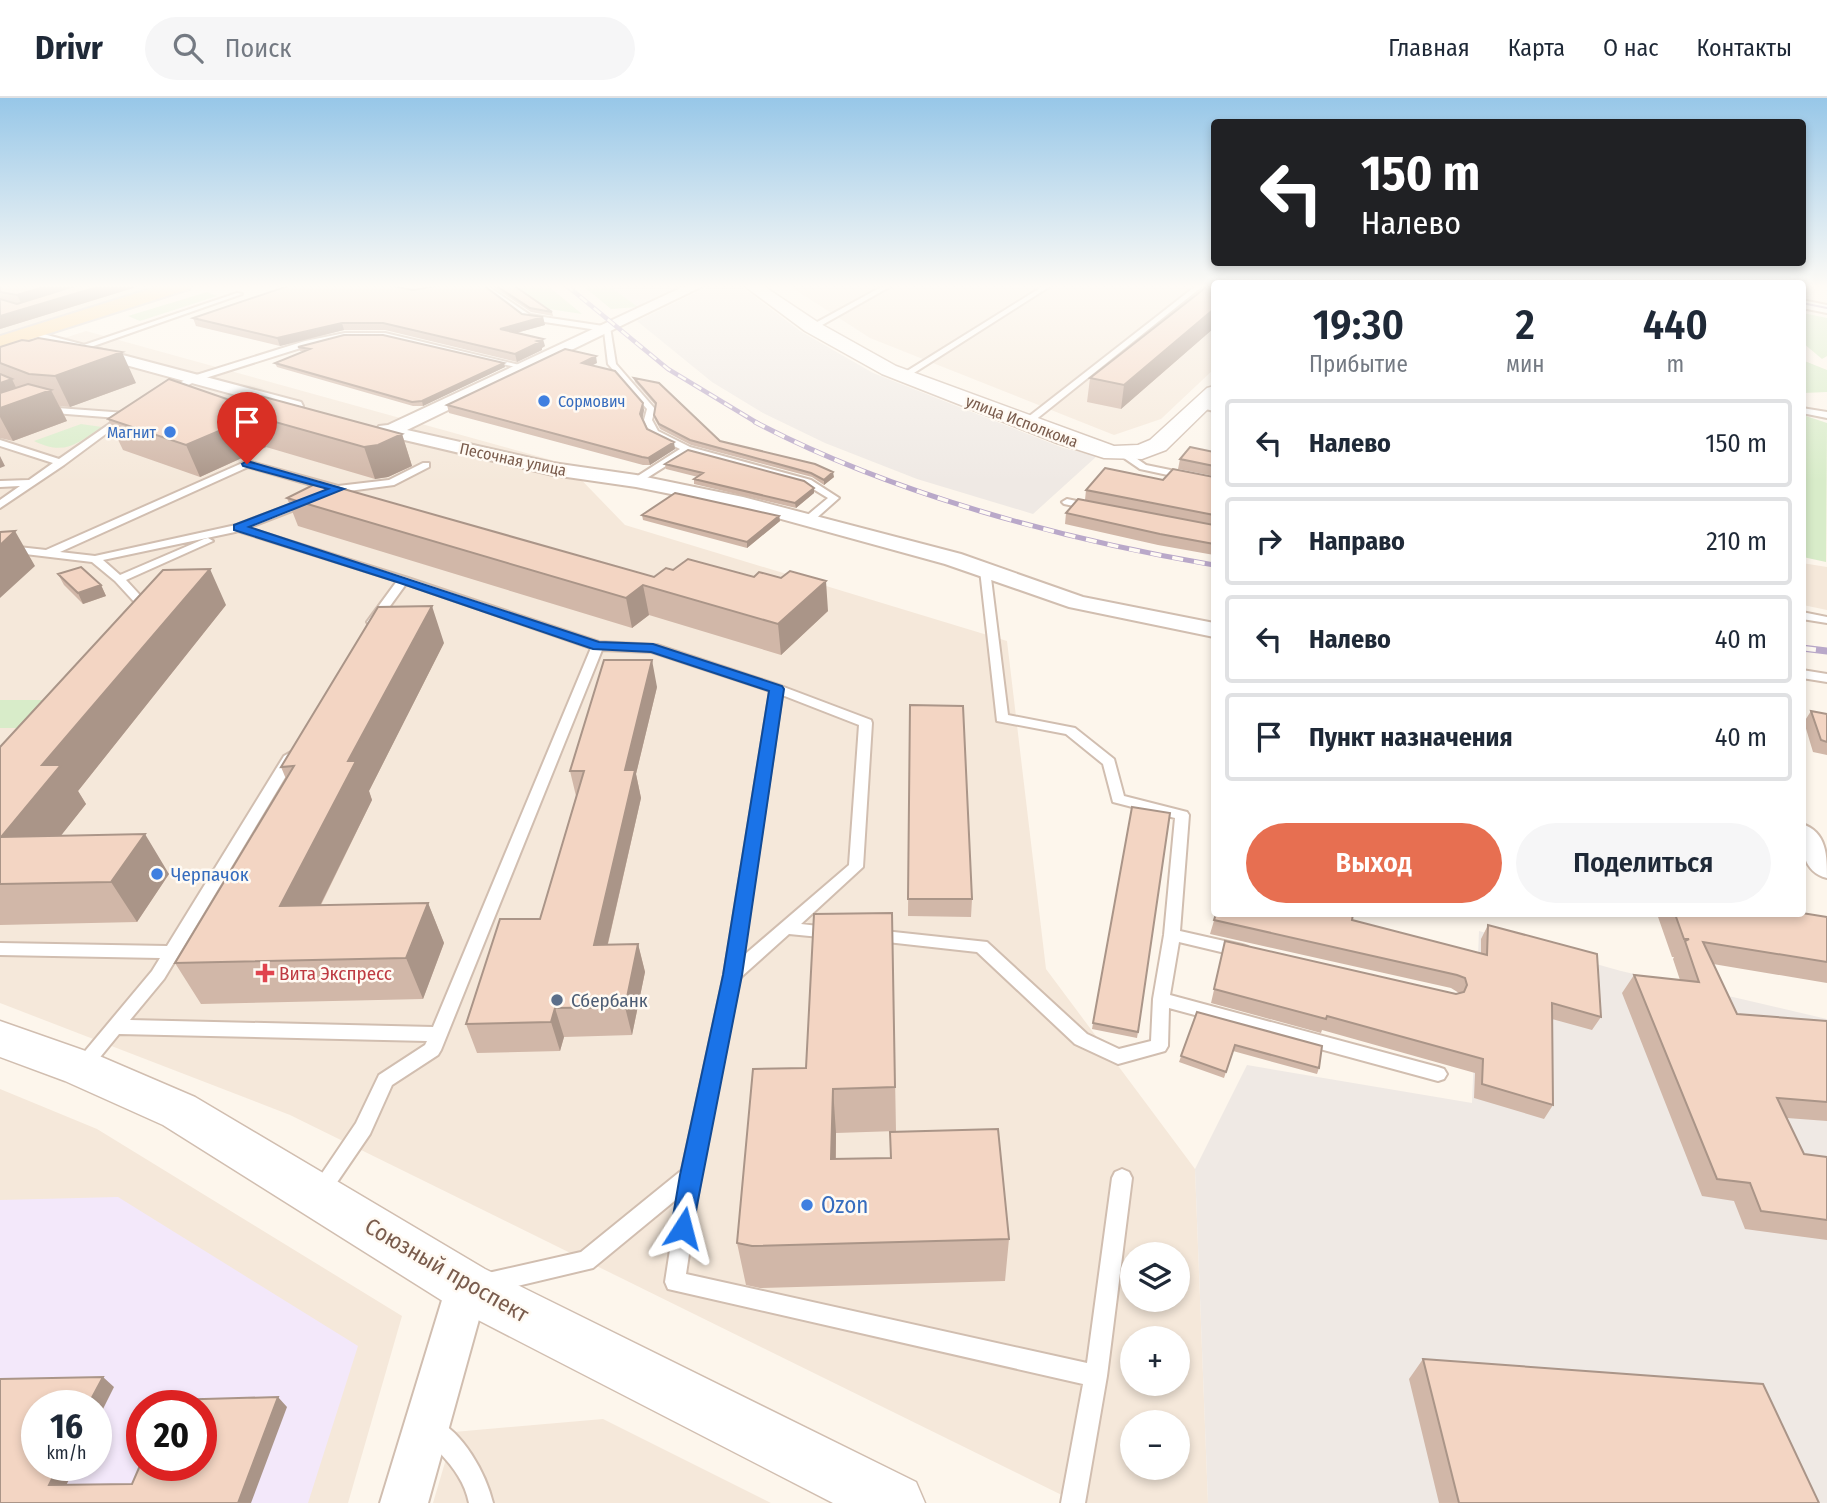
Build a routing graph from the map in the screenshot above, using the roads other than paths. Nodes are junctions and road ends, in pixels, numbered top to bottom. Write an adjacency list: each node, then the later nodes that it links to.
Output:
1 (53, 351): 10 (lane)
2 (92, 351): 13 (street)
3 (283, 351): 13 (lane)
4 (453, 351): 11 (lane)
5 (560, 351): 11 (street)
6 (610, 351): 26 (lane)
7 (855, 351): 12 (street, улица Исполкома)
8 (944, 351): 12 (lane)
9 (1118, 351): 22 (lane)
10 (46, 352)
11 (524, 367): 24 (street)
12 (903, 376): 22 (street, улица Исполкома)
13 (193, 379): 14 (lane); 19 (street)
14 (156, 399)
15 (1210, 402): 27 (street, улица Исполкома)
16 (33, 410): 21 (lane)
17 (136, 410): 21 (lane)
18 (1806, 411): 20 (lane)
19 (317, 412)
20 (1827, 415)
21 (126, 416): 28 (lane)
22 (1026, 423): 27 (street, улица Исполкома)
23 (366, 425): 24 (street, Песочная улица)
24 (390, 431): 30 (street, Песочная улица)
25 (0, 443): 28 (lane)
26 (687, 449): 30 (lane); 38 (lane)
27 (1124, 454): 31 (lane)
28 (61, 463): 32 (lane)
29 (426, 465): 34 (lane)
30 (636, 481): 38 (street, Песочная улица)
31 (1211, 481)
32 (32, 483): 33 (lane); 36 (lane)
33 (0, 484)
34 (339, 489): 39 (lane); 41 (lane)
35 (1067, 502): 37 (lane)
36 (0, 505)
37 (1107, 510)
38 (808, 520): 43 (street, Песочная улица)
39 (238, 528): 42 (lane); 44 (lane); 45 (lane)
40 (0, 548): 41 (lane)
41 (47, 554): 42 (lane)
42 (95, 559): 44 (lane)
43 (985, 570): 49 (street, Песочная улица); 59 (lane)
44 (119, 579): 48 (lane)
45 (404, 580): 50 (lane); 51 (lane)
46 (1806, 616): 47 (lane)
47 (1827, 620)
48 (129, 622)
49 (1211, 629)
50 (365, 635)
51 (598, 646): 54 (lane); 66 (lane)
52 (1806, 675): 53 (lane)
53 (1827, 678)
54 (777, 689): 58 (lane); 63 (lane)
55 (296, 749): 61 (lane)
56 (1806, 840): 57 (street)
57 (1827, 869)
58 (786, 928): 63 (lane); 64 (lane)
59 (1172, 935): 62 (lane); 64 (lane)
60 (0, 949): 61 (lane)
61 (172, 952): 65 (lane)
62 (1265, 956)
63 (733, 975): 70 (lane)
64 (1161, 999): 69 (lane)
65 (115, 1027): 66 (lane); 68 (lane)
66 (438, 1034): 72 (lane)
67 (0, 1039): 68 (street, Союзный проспект)
68 (81, 1068): 72 (street, Союзный проспект)
69 (1438, 1074)
70 (691, 1175): 73 (lane); 74 (lane)
71 (1122, 1178): 74 (lane)
72 (317, 1194): 73 (street, Союзный проспект)
73 (467, 1287): 75 (street); 78 (street, Союзный проспект)
74 (1096, 1376): 79 (lane)
75 (428, 1424): 76 (street); 77 (lane)
76 (404, 1503)
77 (481, 1503)
78 (895, 1503)
79 (1073, 1503)

